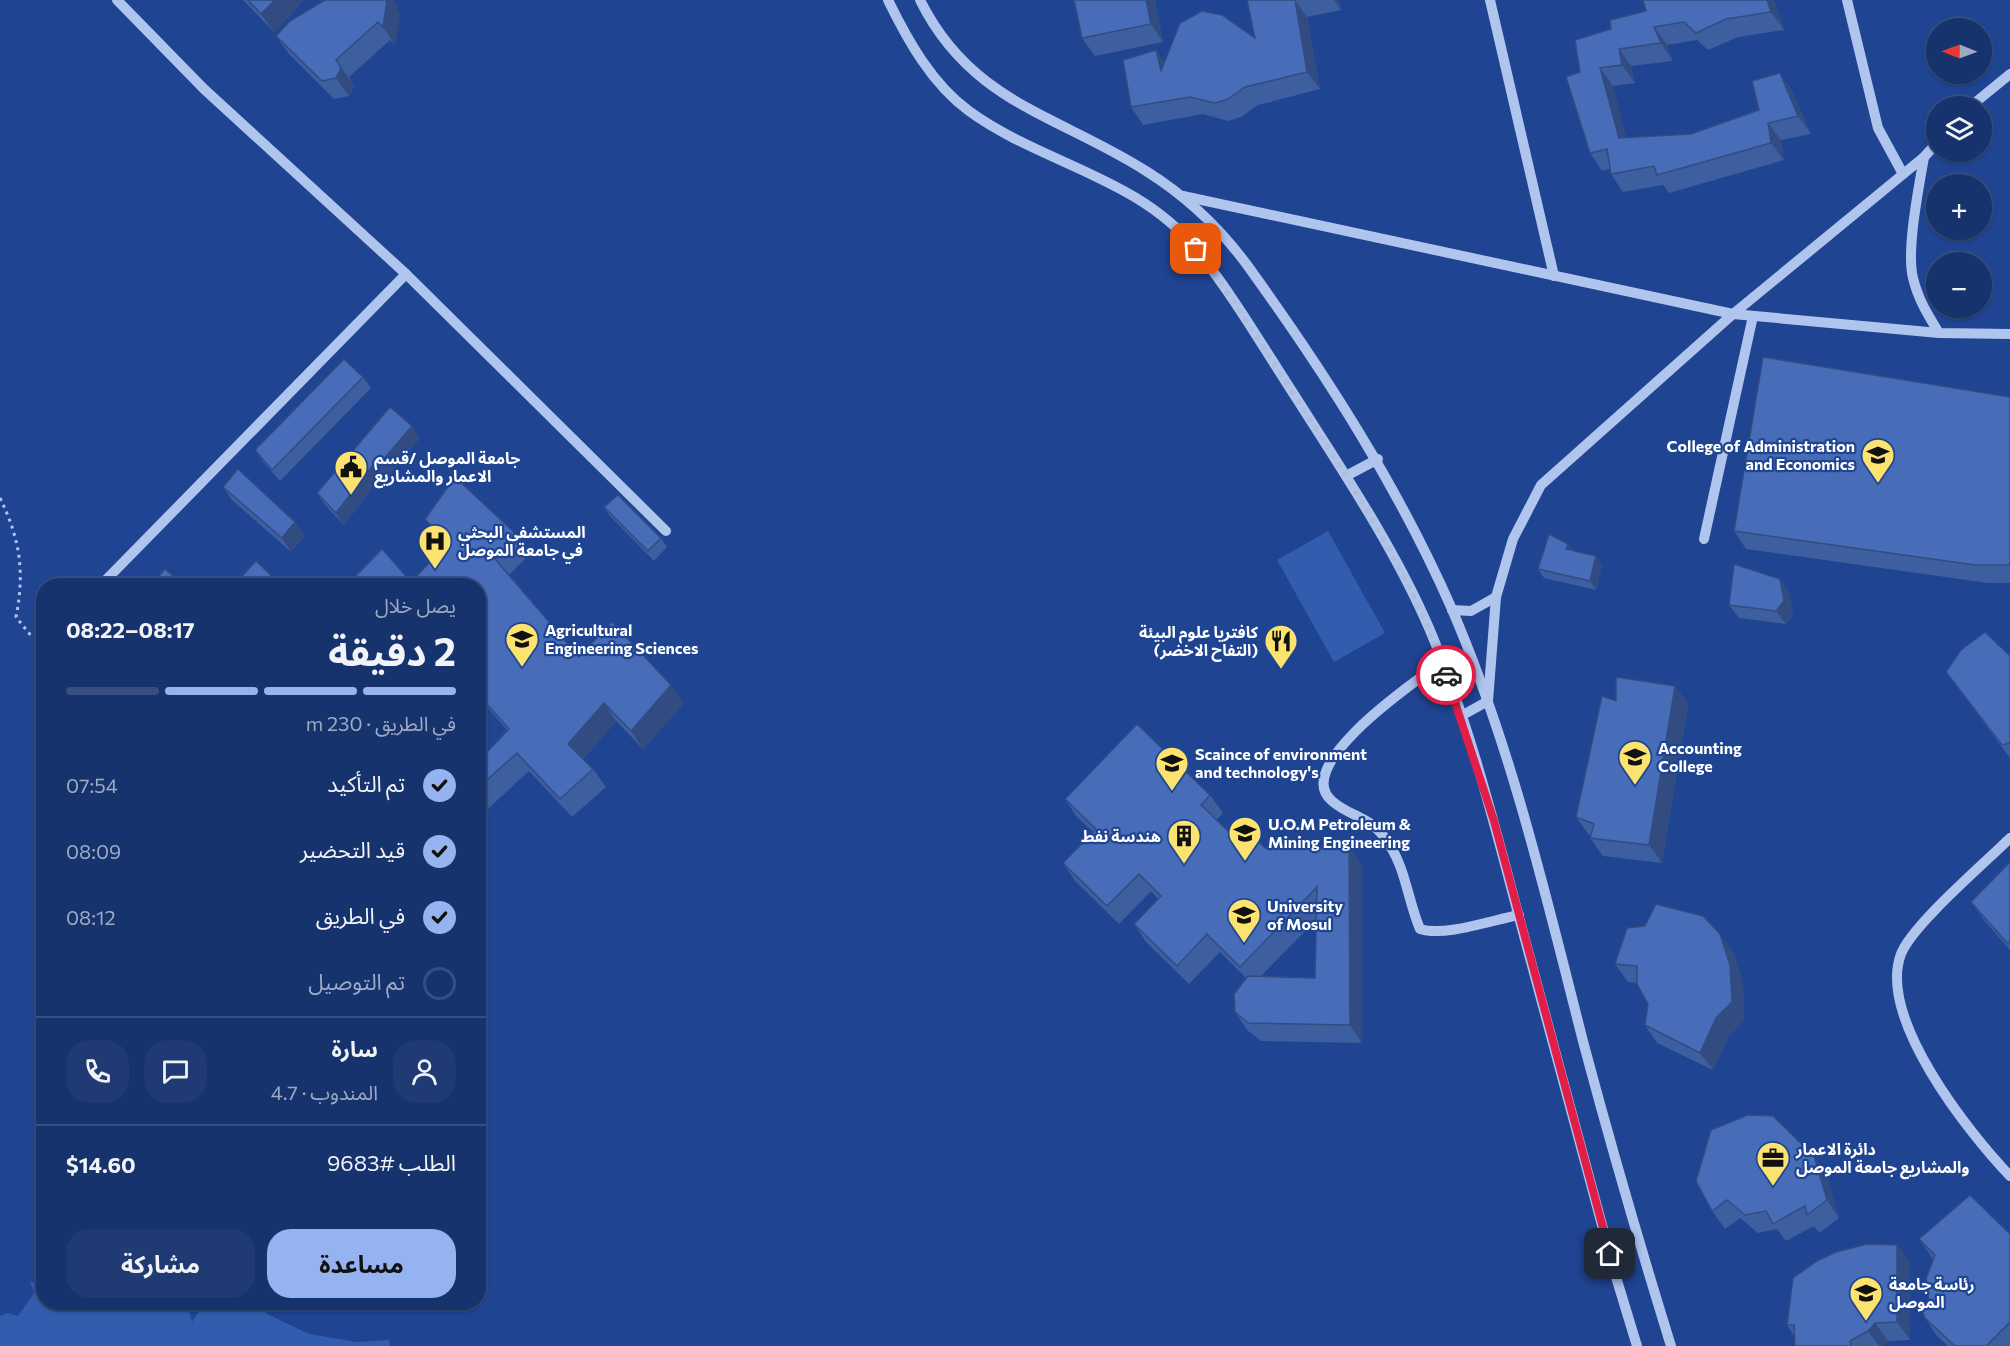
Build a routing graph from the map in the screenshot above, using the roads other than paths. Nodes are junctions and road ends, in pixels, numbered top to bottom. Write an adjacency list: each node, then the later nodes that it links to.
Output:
1 (117, 0): 11 (street)
2 (888, 0): 18 (street)
3 (920, 0): 10 (street)
4 (1490, 0): 12 (street)
5 (1846, 0): 9 (street)
6 (2010, 74): 7 (street)
7 (1983, 96)
8 (1924, 157): 9 (street); 15 (street)
9 (1904, 174): 13 (street)
10 (1182, 196): 12 (street); 17 (street)
11 (406, 274): 19 (street); 21 (street)
12 (1554, 276): 13 (street)
13 (1733, 314): 14 (street); 22 (street)
14 (1753, 316): 15 (street); 20 (street)
15 (1939, 333): 16 (street)
16 (2010, 334)
17 (1378, 459): 18 (street); 23 (street)
18 (1347, 476): 24 (street)
19 (666, 531)
20 (1704, 539)
21 (108, 578)
22 (1496, 597): 23 (street); 25 (street)
23 (1452, 610): 25 (street)
24 (1442, 662): 26 (street); 28 (street)
25 (1488, 701): 26 (street); 31 (street)
26 (1461, 716): 28 (street)
27 (2010, 838): 29 (street)
28 (1519, 915): 30 (street)
29 (2010, 1176)
30 (1638, 1346)
31 (1671, 1346)

